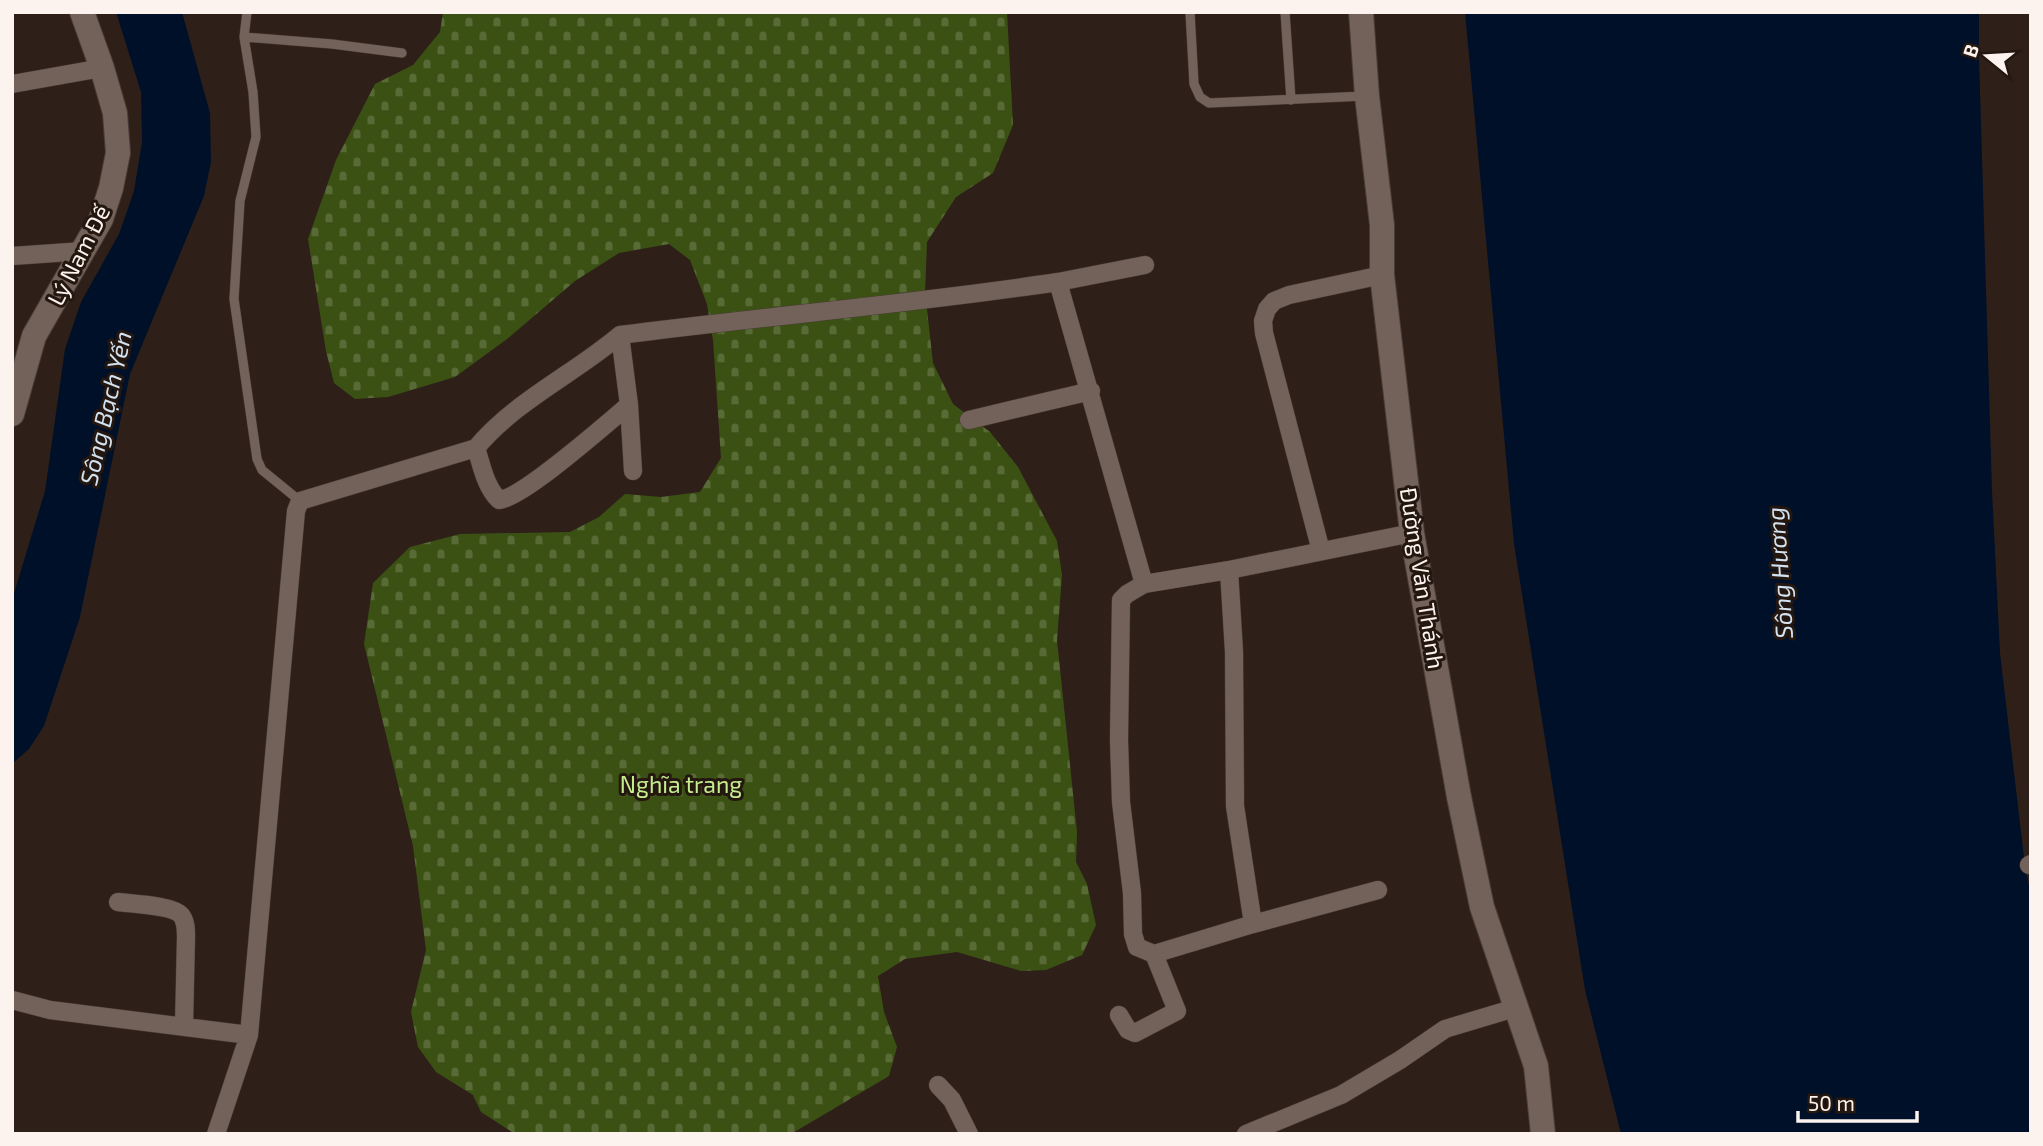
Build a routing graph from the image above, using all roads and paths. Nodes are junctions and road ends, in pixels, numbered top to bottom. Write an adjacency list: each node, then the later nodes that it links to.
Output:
1 (82, 12): 8 (main road, Lý Nam Đế)
2 (247, 12): 6 (lane)
3 (1190, 12): 11 (lane)
4 (1285, 12): 11 (lane)
5 (1361, 12): 10 (main road, Đường Văn Thánh)
6 (244, 37): 7 (lane); 24 (lane)
7 (402, 52)
8 (102, 68): 9 (street); 12 (main road, Lý Nam Đế)
9 (12, 84)
10 (1367, 96): 11 (lane); 15 (main road, Đường Văn Thánh)
11 (1291, 100)
12 (84, 251): 13 (street); 20 (main road, Lý Nam Đế)
13 (12, 256)
14 (1145, 265): 16 (street)
15 (1382, 275): 25 (main road, Đường Văn Thánh); 26 (street)
16 (1058, 282): 17 (street); 18 (street)
17 (620, 335): 19 (street); 22 (street)
18 (1091, 391): 21 (street); 28 (street)
19 (629, 405): 22 (street); 23 (street)
20 (12, 414)
21 (969, 420)
22 (476, 447): 24 (street)
23 (633, 471)
24 (300, 501): 37 (street)
25 (1412, 533): 26 (street); 34 (main road, Đường Văn Thánh)
26 (1321, 551): 27 (street)
27 (1229, 570): 28 (street); 31 (street)
28 (1144, 584): 32 (street)
29 (1378, 890): 31 (street)
30 (118, 902): 36 (street)
31 (1253, 924): 32 (street)
32 (1154, 954): 35 (street)
33 (12, 1000): 36 (street)
34 (1515, 1008): 41 (street); 42 (main road, Đường Văn Thánh)
35 (1119, 1015)
36 (184, 1026): 37 (street)
37 (249, 1035): 39 (street)
38 (938, 1084): 40 (street)
39 (216, 1134)
40 (969, 1134)
41 (1246, 1134)
42 (1543, 1134)

